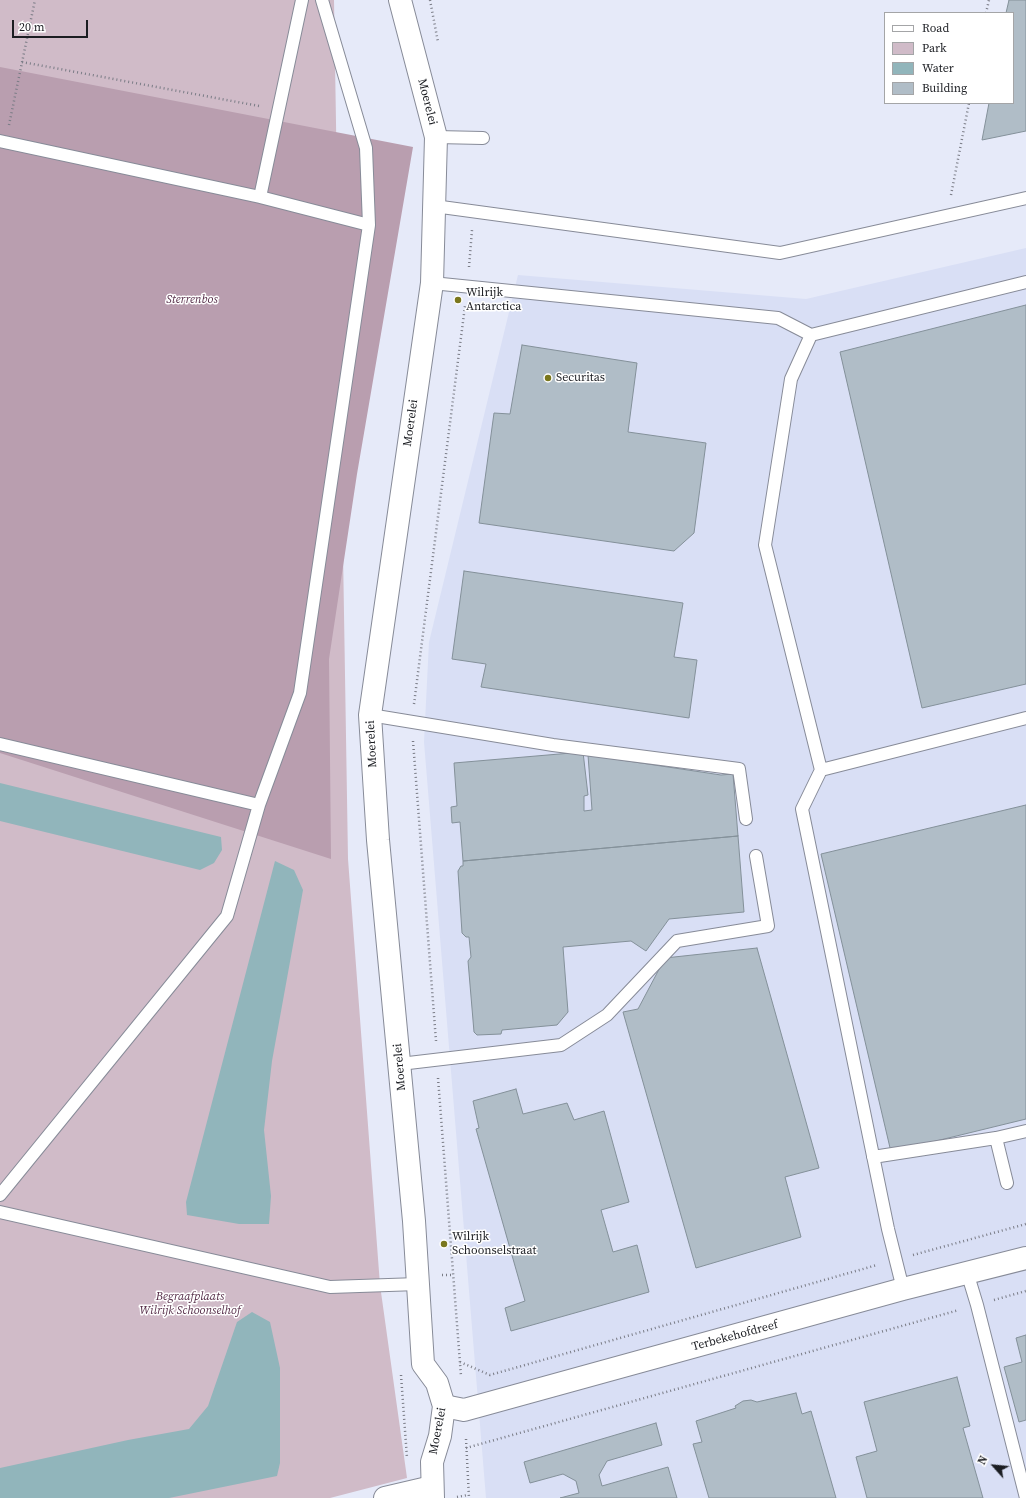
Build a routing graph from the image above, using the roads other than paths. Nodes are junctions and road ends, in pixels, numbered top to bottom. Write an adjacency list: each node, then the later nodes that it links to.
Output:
1 (302, 0): 7 (lane)
2 (322, 0): 10 (lane)
3 (400, 0): 4 (street, Moerelei)
4 (436, 137): 5 (lane); 9 (street, Moerelei)
5 (483, 138)
6 (2, 141): 7 (lane)
7 (260, 197): 10 (lane)
8 (1026, 198): 9 (lane)
9 (434, 206): 12 (street, Moerelei)
10 (369, 224): 18 (lane)
11 (1026, 282): 13 (lane)
12 (432, 283): 13 (lane); 14 (street, Moerelei)
13 (811, 335): 17 (lane)
14 (370, 715): 19 (lane); 21 (street, Moerelei)
15 (1026, 718): 17 (lane)
16 (0, 744): 18 (lane)
17 (821, 770): 24 (lane)
18 (259, 805): 26 (lane)
19 (746, 819)
20 (756, 856): 21 (lane)
21 (400, 1064): 30 (street, Moerelei)
22 (1026, 1131): 23 (lane)
23 (996, 1138): 24 (lane); 25 (lane)
24 (873, 1157): 31 (lane)
25 (1007, 1183)
26 (0, 1195)
27 (0, 1212): 30 (lane)
28 (1026, 1258): 29 (street, Terbekehofdreef)
29 (967, 1272): 31 (street, Terbekehofdreef); 35 (lane)
30 (418, 1284): 32 (street, Moerelei)
31 (903, 1290): 32 (street, Terbekehofdreef)
32 (444, 1406): 33 (street, Moerelei)
33 (432, 1493): 34 (street, Moerelei)
34 (385, 1498)
35 (1026, 1498)

